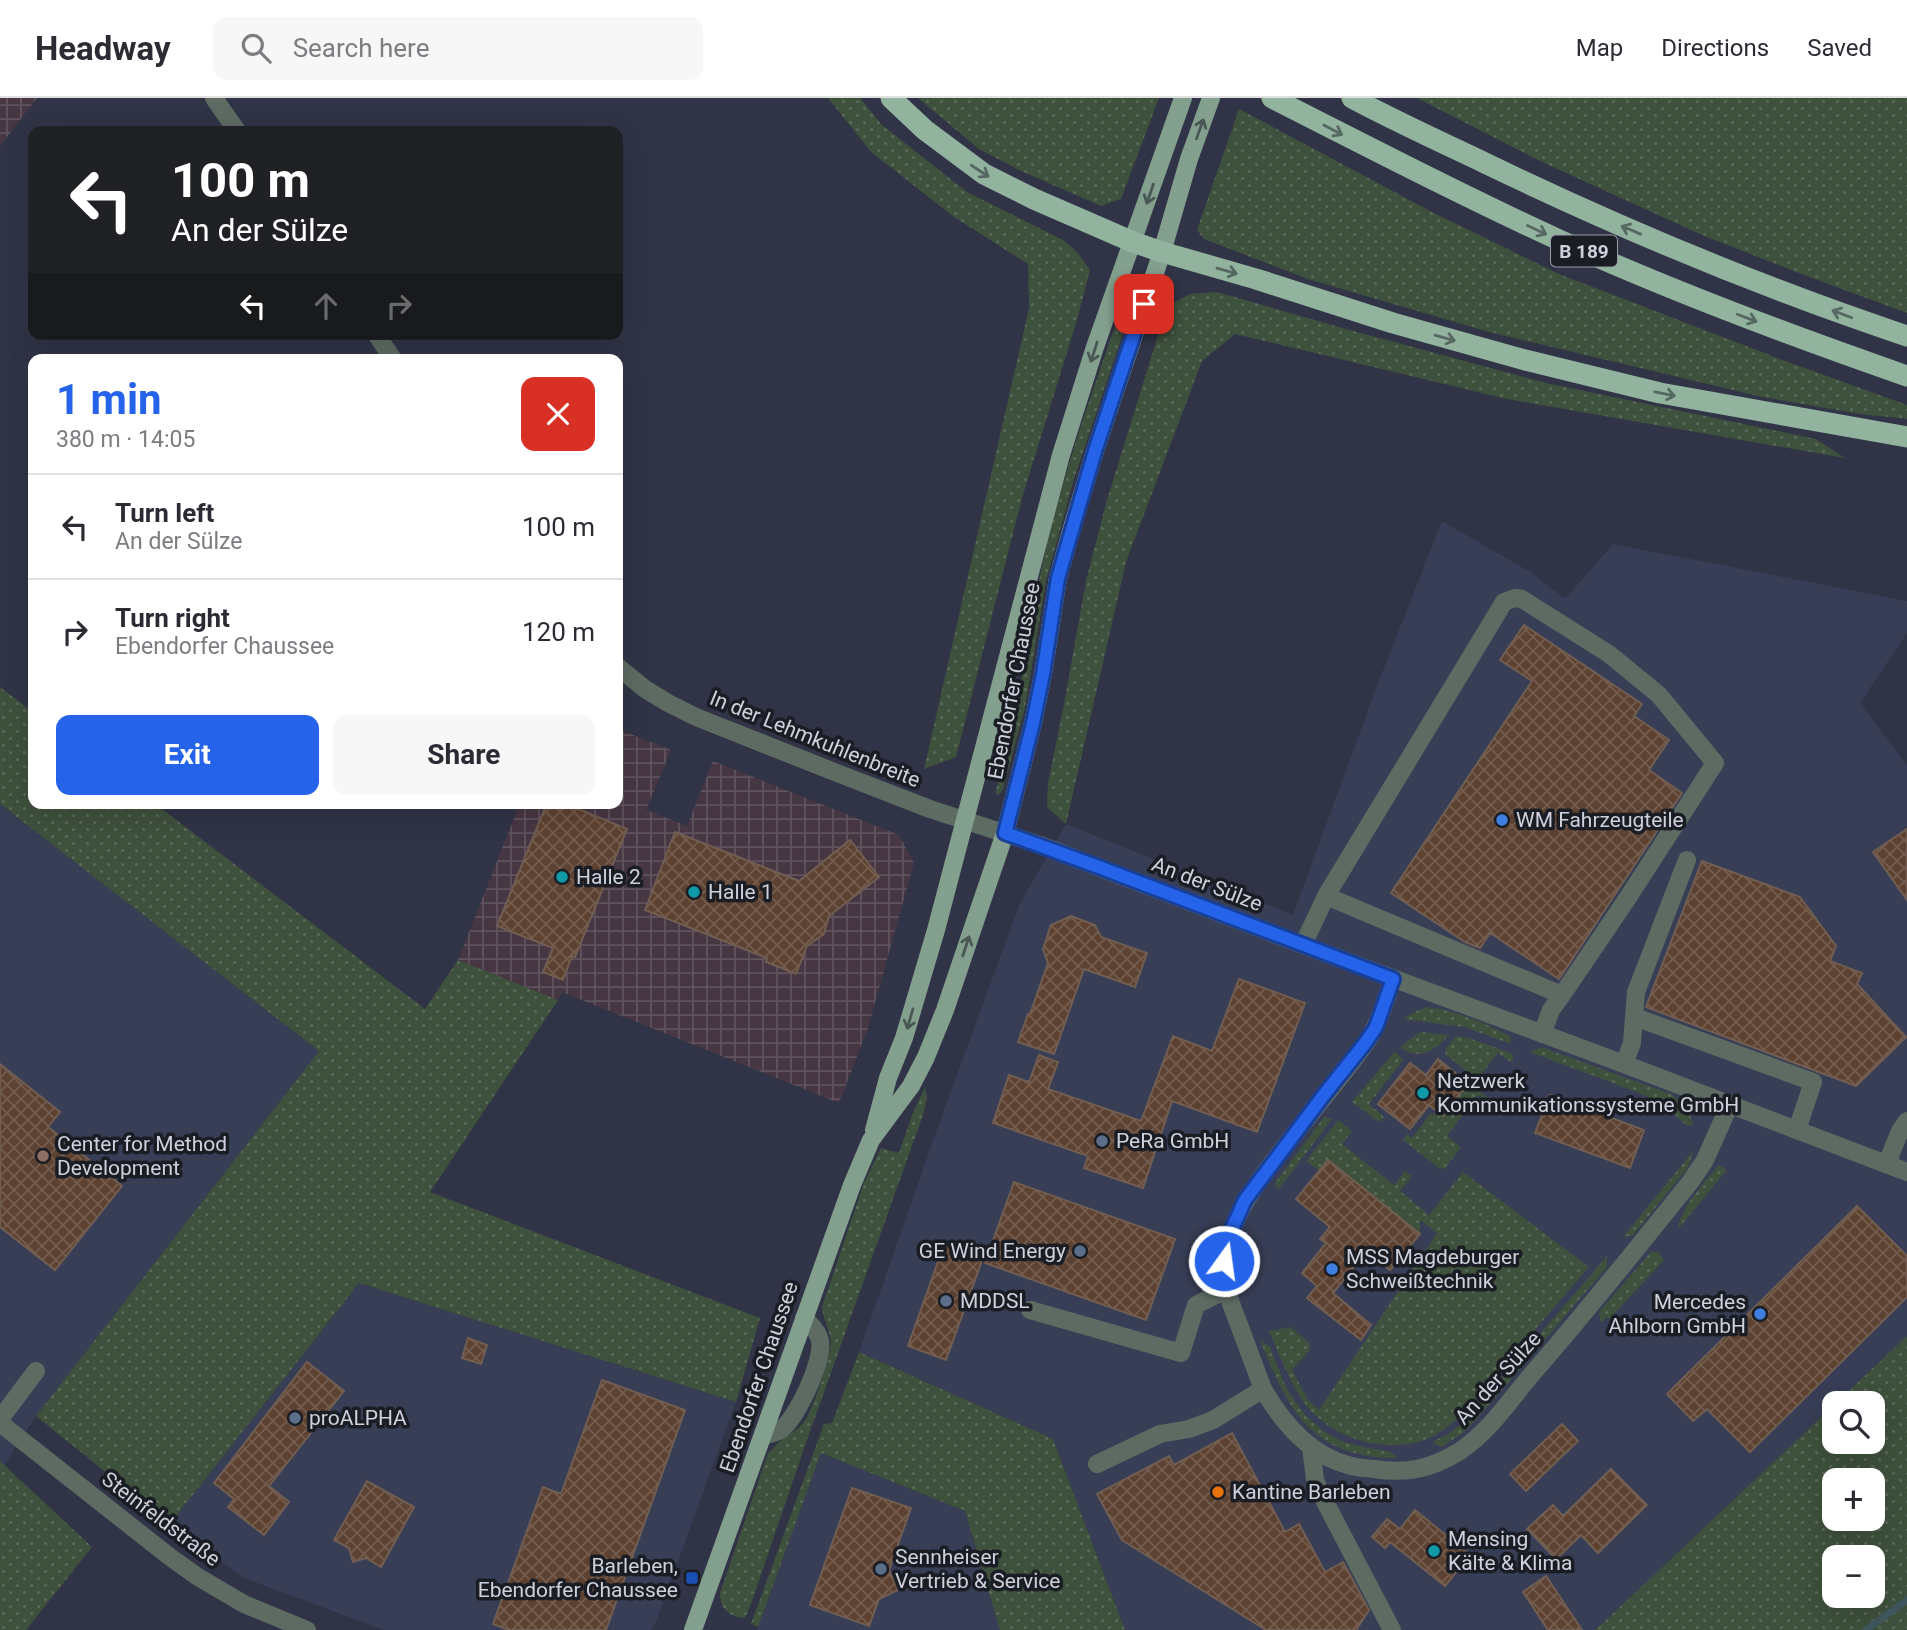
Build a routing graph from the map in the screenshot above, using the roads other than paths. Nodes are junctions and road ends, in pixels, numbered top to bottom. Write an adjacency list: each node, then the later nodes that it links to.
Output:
1 (214, 98): 7 (street)
2 (891, 98): 8 (highway, one-way to 8)
3 (1183, 98): 8 (main road, Ebendorfer Chaussee, one-way to 8)
4 (1211, 98): 9 (main road, Ebendorfer Chaussee, one-way to 4)
5 (1272, 98): 11 (highway, B 189, one-way to 11)
6 (1352, 98): 10 (highway, B 189, one-way to 6)
7 (234, 126)
8 (1133, 242): 9 (highway); 14 (main road, Ebendorfer Chaussee, one-way to 14)
9 (1162, 252): 12 (highway, one-way to 12); 15 (main road, Ebendorfer Chaussee)
10 (1907, 336)
11 (1907, 376)
12 (1907, 437)
13 (623, 671): 14 (street, In der Lehmkuhlenbreite)
14 (965, 821): 15 (street, In der Lehmkuhlenbreite); 27 (main road, Ebendorfer Chaussee, one-way to 27)
15 (1005, 833): 18 (street, An der Sülze); 27 (main road, Ebendorfer Chaussee, one-way to 15)
16 (1687, 860): 21 (street)
17 (1325, 896): 18 (street); 20 (street); 20 (street)
18 (1303, 946): 19 (street, An der Sülze)
19 (1393, 979): 22 (street, An der Sülze); 30 (street, An der Sülze)
20 (1562, 995): 22 (street)
21 (1635, 1017): 23 (street); 26 (street)
22 (1542, 1034): 23 (street, An der Sülze)
23 (1624, 1064): 24 (street, An der Sülze)
24 (1730, 1104): 26 (street, An der Sülze); 37 (street, An der Sülze)
25 (1907, 1121): 28 (street)
26 (1797, 1130): 28 (street, An der Sülze)
27 (872, 1140): 32 (main road, Ebendorfer Chaussee)
28 (1887, 1163): 29 (street, An der Sülze)
29 (1907, 1172)
30 (1226, 1290): 31 (street); 34 (street, An der Sülze)
31 (1030, 1310)
32 (804, 1318): 36 (main road, Ebendorfer Chaussee); 36 (street)
33 (36, 1371): 35 (street)
34 (1263, 1389): 37 (street, An der Sülze); 38 (street)
35 (0, 1421): 39 (street, Steinfeldstraße)
36 (762, 1436): 40 (main road, Ebendorfer Chaussee)
37 (1311, 1447): 41 (street)
38 (1097, 1464)
39 (307, 1630)
40 (693, 1630)
41 (1392, 1630)

